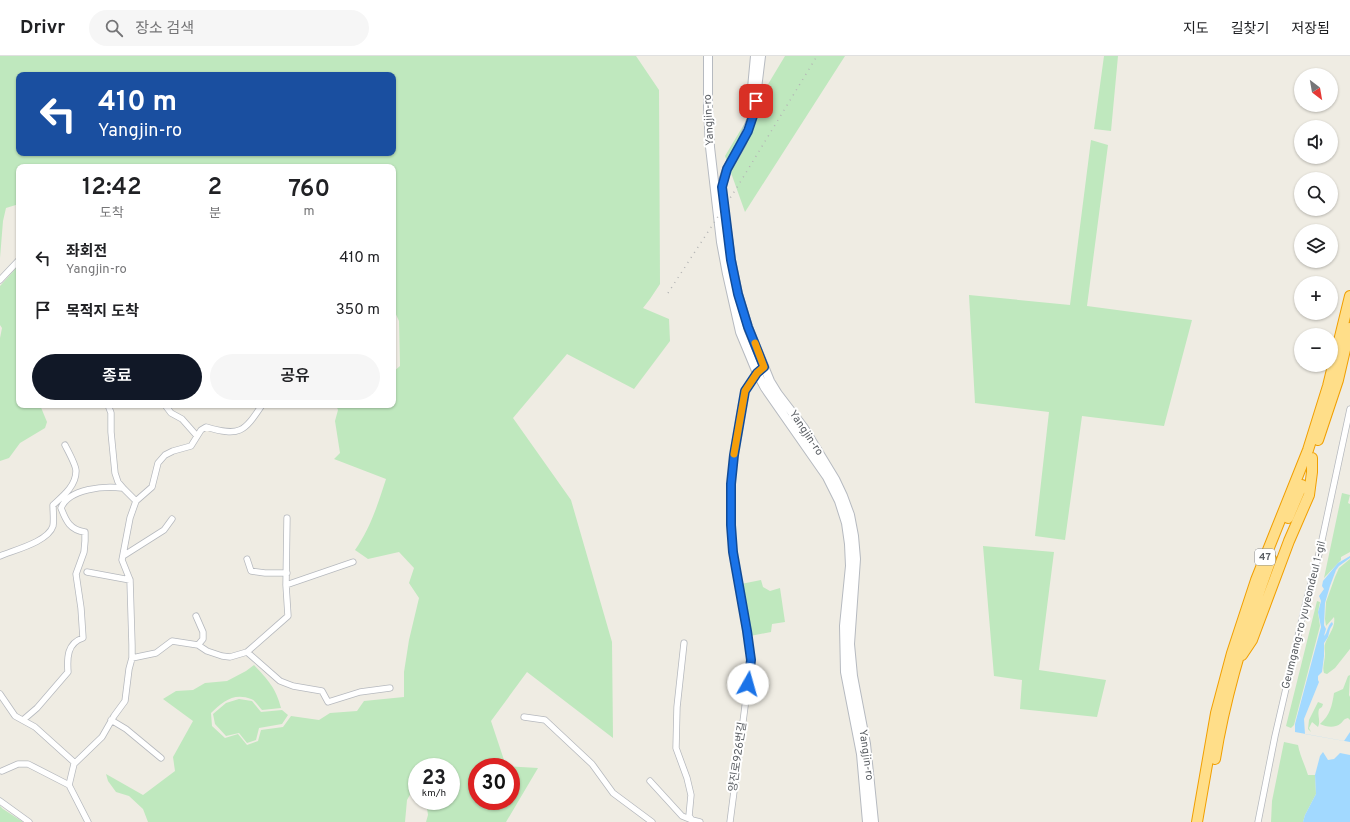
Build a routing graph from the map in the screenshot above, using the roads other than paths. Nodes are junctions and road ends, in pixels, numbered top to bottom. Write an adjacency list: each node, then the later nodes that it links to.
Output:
1 (708, 56): 4 (main road, Yangjin-ro)
2 (755, 56): 4 (main road, Yangjin-ro)
3 (761, 56): 9 (main road, Yangjin-ro)
4 (715, 184): 10 (main road, Yangjin-ro)
5 (16, 263): 6 (street)
6 (0, 280)
7 (1350, 296): 54 (highway, 47)
8 (1350, 328): 55 (highway, 47)
9 (764, 367): 10 (street, 양진로926번길); 53 (main road, Yangjin-ro)
10 (757, 373): 51 (street, 양진로926번길); 52 (main road, Yangjin-ro)
11 (109, 408): 17 (street)
12 (167, 408): 15 (street)
13 (260, 408): 15 (street)
14 (1350, 409): 56 (street, Geumgang-ro yuyeondeul 1-gil)
15 (197, 436): 18 (street)
16 (65, 445): 21 (street)
17 (122, 488): 18 (street); 37 (street)
18 (136, 502): 22 (street)
19 (287, 518): 26 (street)
20 (172, 519): 22 (street)
21 (0, 556)
22 (123, 556): 27 (street)
23 (247, 559): 26 (street)
24 (353, 562): 28 (street)
25 (87, 572): 27 (street)
26 (287, 573): 28 (street)
27 (130, 580): 33 (street)
28 (286, 585): 32 (street)
29 (196, 616): 31 (street)
30 (684, 643): 45 (street)
31 (198, 645): 32 (street); 33 (street)
32 (247, 652): 34 (street)
33 (132, 658): 38 (street)
34 (390, 688)
35 (0, 694): 37 (street)
36 (524, 717): 48 (street)
37 (23, 720): 40 (street)
38 (111, 720): 39 (street); 40 (street)
39 (161, 758)
40 (75, 763): 43 (street)
41 (2, 771): 43 (street)
42 (650, 781): 45 (street)
43 (69, 785): 47 (street)
44 (0, 801): 46 (street)
45 (692, 820): 49 (street); 50 (street)
46 (30, 822)
47 (88, 822)
48 (652, 822)
49 (685, 822)
50 (700, 822)
51 (730, 822)
52 (867, 822)
53 (874, 822)
54 (1198, 822)
55 (1204, 822)
56 (1258, 822)

